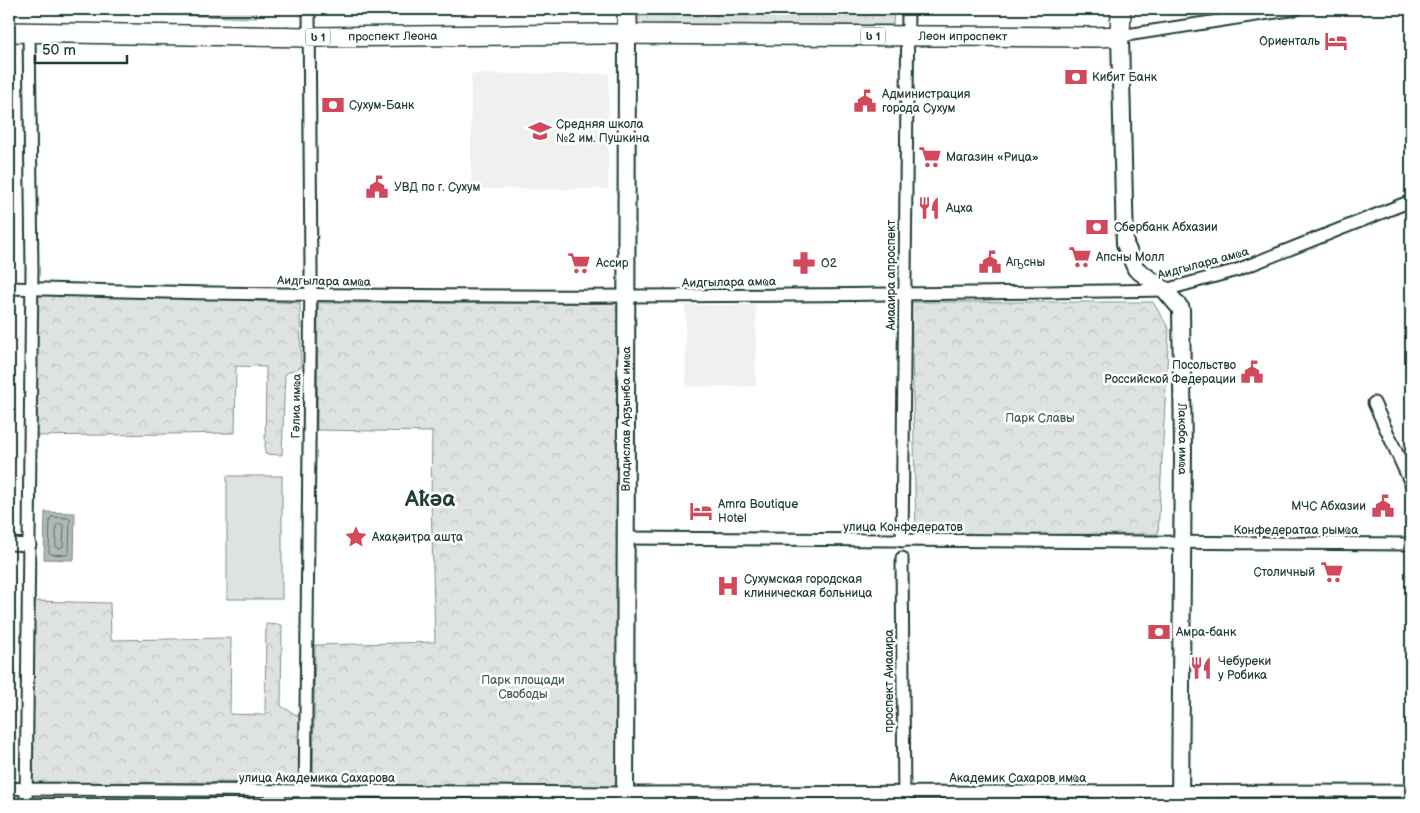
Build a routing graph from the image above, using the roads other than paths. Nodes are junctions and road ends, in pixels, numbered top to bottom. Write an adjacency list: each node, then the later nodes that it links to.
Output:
1 (309, 9): 11 (street, Гәлиа имҩа)
2 (627, 9): 8 (highway)
3 (908, 9): 9 (street, Аиааира апроспект)
4 (1121, 9): 10 (highway)
5 (1296, 9): 10 (street, Леон ипроспект)
6 (9, 32): 7 (highway, проспект Леона / ს 1)
7 (29, 32): 11 (highway, проспект Леона / ს 1); 14 (street)
8 (626, 34): 9 (highway, Леон ипроспект / ს 1); 11 (highway, проспект Леона / ს 1); 18 (main road, Владислав Арӡынба имҩа)
9 (907, 36): 10 (highway, Леон ипроспект / ს 1); 16 (street, Аиааира апроспект)
10 (1120, 36): 15 (main road, Лакоба имҩа)
11 (309, 37): 17 (street, Гәлиа имҩа)
12 (1411, 201): 15 (street, Аидгылара амҩа)
13 (9, 288): 14 (street, Аидгылара амҩа)
14 (32, 289): 17 (street, Аидгылара амҩа); 26 (street)
15 (1165, 290): 16 (street, Аидгылара амҩа); 23 (main road, Лакоба имҩа)
16 (904, 293): 18 (street, Аидгылара амҩа); 22 (street, Аиааира апроспект)
17 (310, 295): 18 (street, Аидгылара амҩа); 30 (street, Гәлиа имҩа)
18 (626, 297): 21 (main road, Владислав Арӡынба имҩа)
19 (1374, 404): 20 (street)
20 (1411, 484)
21 (625, 538): 22 (street, улица Конфедератов); 34 (main road, Владислав Арӡынба имҩа)
22 (902, 541): 23 (street, улица Конфедератов)
23 (1181, 543): 25 (street, Конфедератаа рымҩа); 33 (main road, Лакоба имҩа)
24 (9, 544): 26 (street)
25 (1411, 544)
26 (30, 545): 29 (street)
27 (902, 558): 32 (street, проспект Аиааира)
28 (9, 788): 29 (street, улица Академика Сахарова)
29 (26, 789): 30 (street, улица Академика Сахарова); 35 (street)
30 (305, 791): 34 (street, улица Академика Сахарова); 36 (street, Гәлиа имҩа)
31 (1411, 791): 33 (street, Академик Сахаров имҩа)
32 (904, 798): 33 (street, Академик Сахаров имҩа); 34 (street, Академик Сахаров имҩа)
33 (1180, 798)
34 (625, 799)
35 (26, 804)
36 (305, 804)

